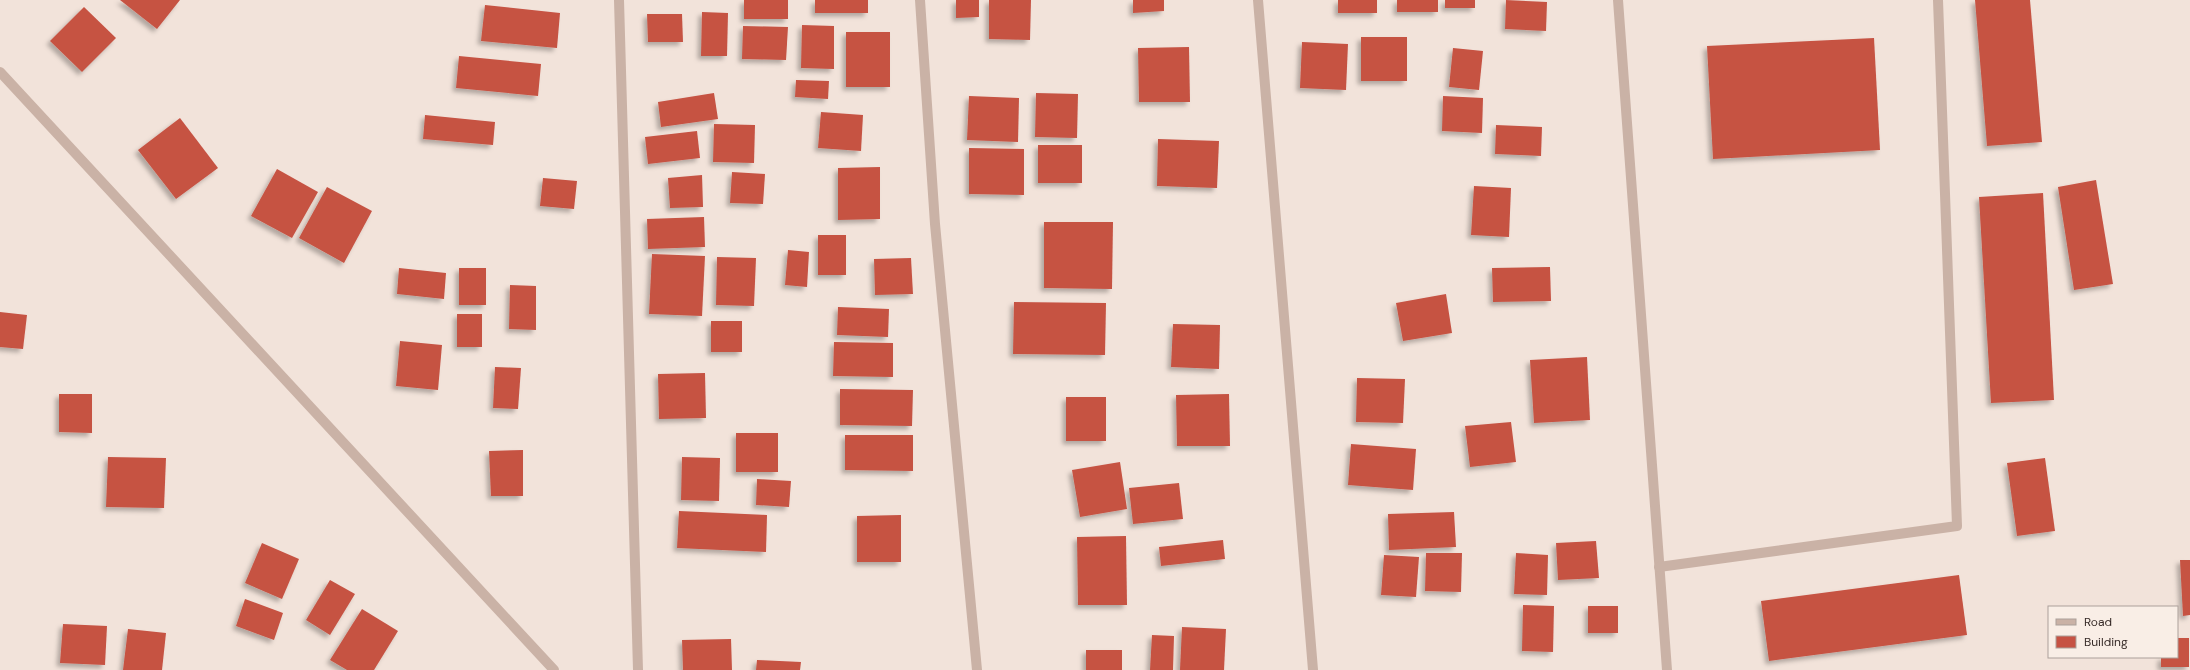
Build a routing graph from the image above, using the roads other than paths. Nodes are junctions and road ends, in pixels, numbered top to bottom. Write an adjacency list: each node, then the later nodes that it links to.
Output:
1 (619, 0): 9 (street)
2 (920, 0): 10 (street)
3 (1258, 0): 11 (street)
4 (1618, 0): 7 (street)
5 (1938, 0): 7 (street)
6 (0, 72): 8 (street)
7 (1659, 567): 12 (street)
8 (554, 670)
9 (638, 670)
10 (977, 670)
11 (1313, 670)
12 (1667, 670)

